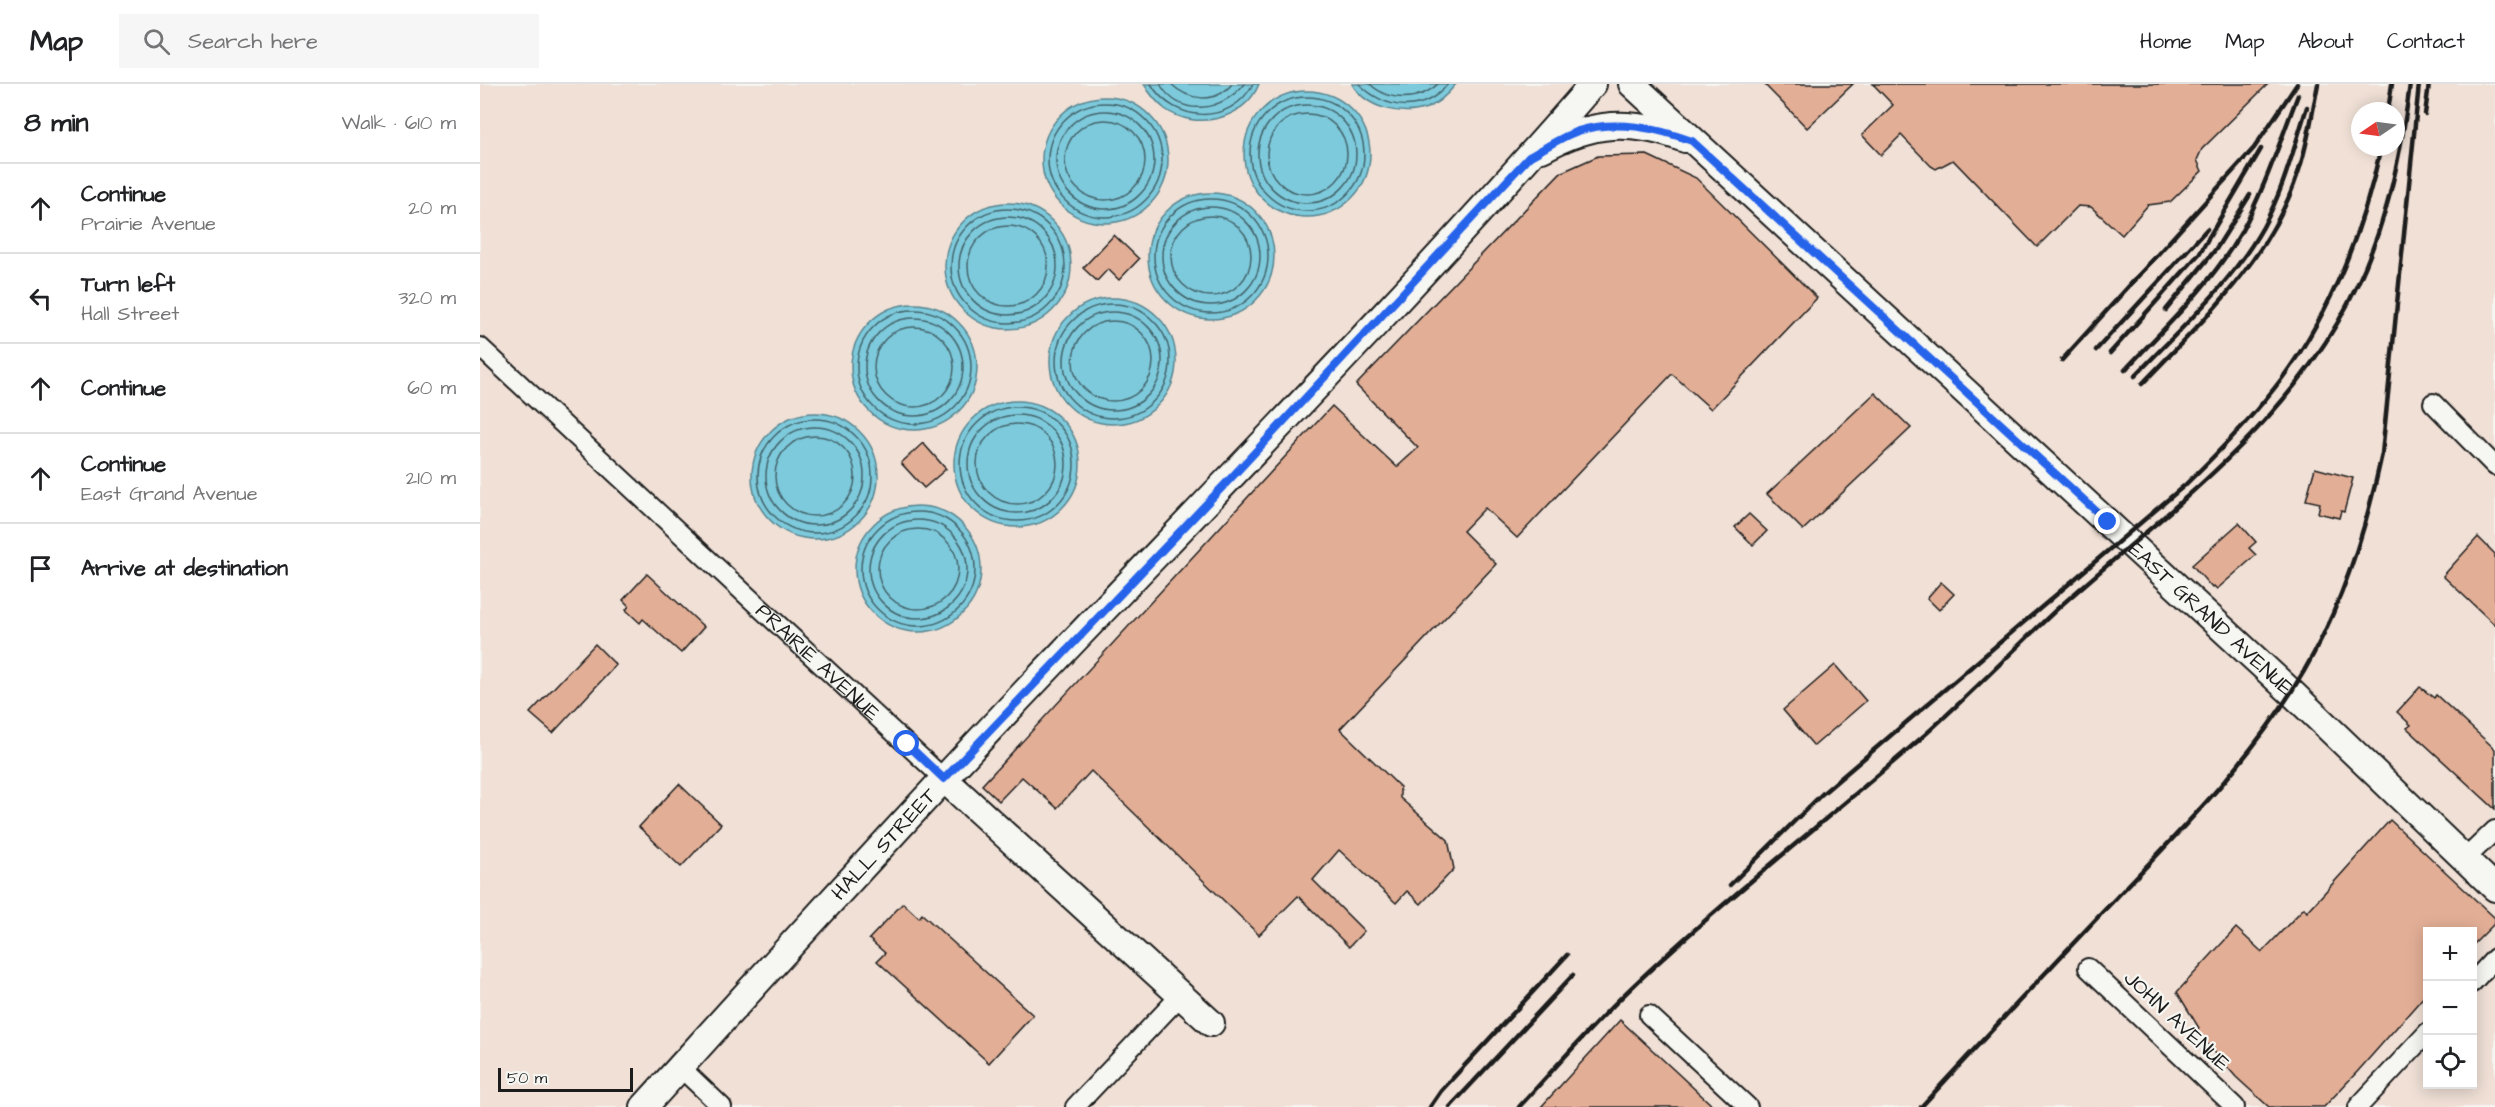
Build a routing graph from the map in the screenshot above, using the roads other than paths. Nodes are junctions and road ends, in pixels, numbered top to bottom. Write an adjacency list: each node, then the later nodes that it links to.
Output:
1 (1593, 84): 4 (main road, HALL STREET)
2 (1632, 84): 3 (main road, EAST GRAND AVENUE)
3 (1692, 141): 4 (main road); 10 (main road, EAST GRAND AVENUE)
4 (1529, 157): 8 (main road, HALL STREET)
5 (480, 347): 8 (street, PRAIRIE AVENUE)
6 (2433, 403): 7 (street)
7 (2495, 466)
8 (944, 779): 15 (main road, PRAIRIE AVENUE); 19 (main road, HALL STREET)
9 (2495, 830): 10 (street)
10 (2465, 859): 11 (main road, EAST GRAND AVENUE)
11 (2495, 888)
12 (2495, 958): 14 (street)
13 (2088, 968): 24 (street, JOHN AVENUE)
14 (2474, 981)
15 (1181, 995): 17 (main road, PRAIRIE AVENUE); 22 (street)
16 (1649, 1014): 23 (street)
17 (1210, 1023)
18 (2424, 1035): 25 (street)
19 (680, 1067): 20 (main road, HALL STREET); 21 (street)
20 (644, 1107)
21 (722, 1107)
22 (1075, 1107)
23 (1748, 1107)
24 (2235, 1107)
25 (2358, 1107)

